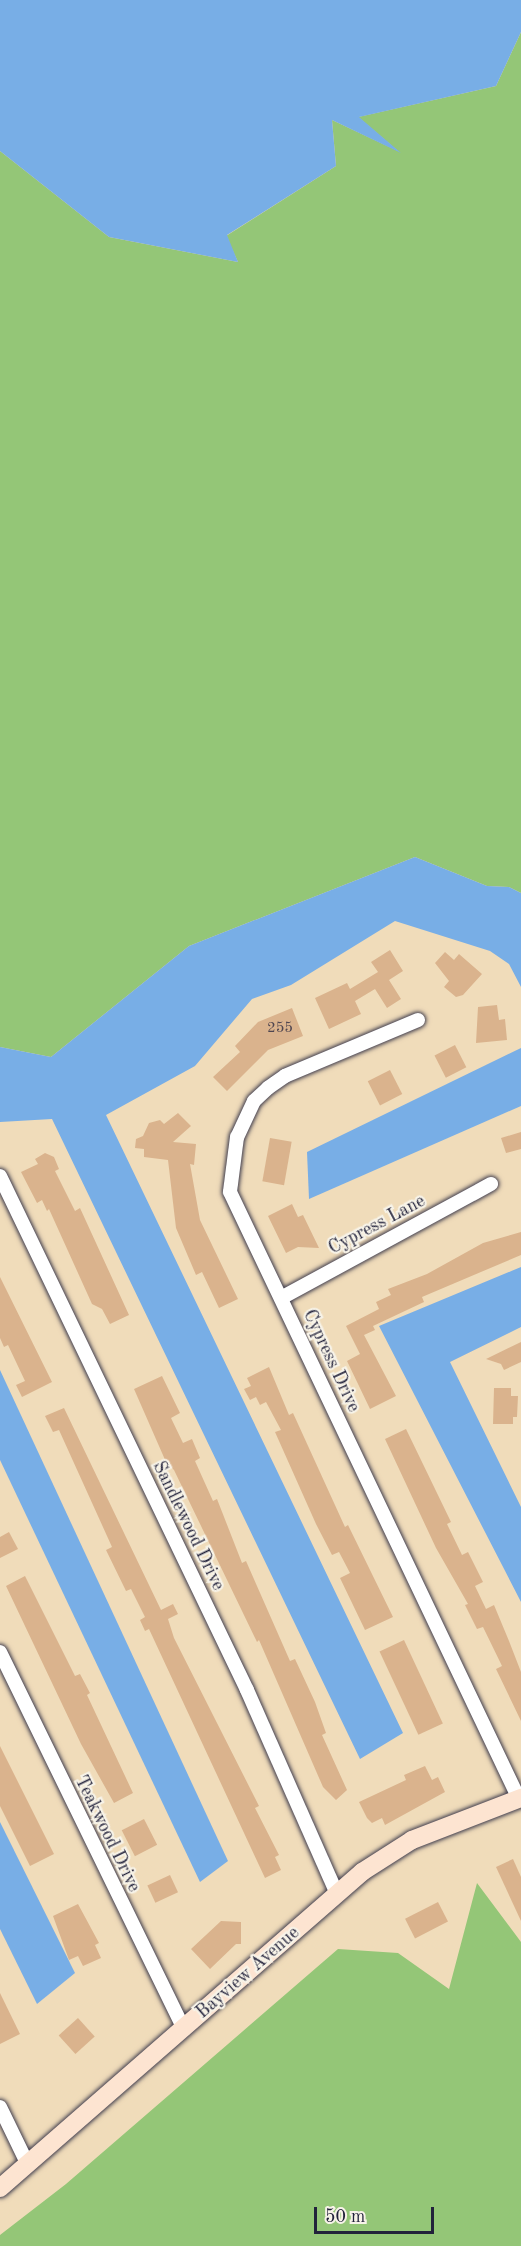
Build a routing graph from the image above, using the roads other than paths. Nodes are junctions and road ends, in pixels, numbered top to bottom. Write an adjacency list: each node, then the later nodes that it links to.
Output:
1 (418, 1020): 4 (street, Cypress Drive)
2 (0, 1176): 7 (street, Sandlewood Drive)
3 (491, 1184): 4 (street, Cypress Lane)
4 (281, 1298): 6 (street, Cypress Drive)
5 (0, 1652): 8 (street, Teakwood Drive)
6 (520, 1798): 7 (main road, Bayview Avenue)
7 (337, 1894): 8 (main road, Bayview Avenue)
8 (184, 2029): 10 (main road, Bayview Avenue)
9 (0, 2106): 10 (street)
10 (28, 2165): 11 (main road, Bayview Avenue)
11 (0, 2188)

